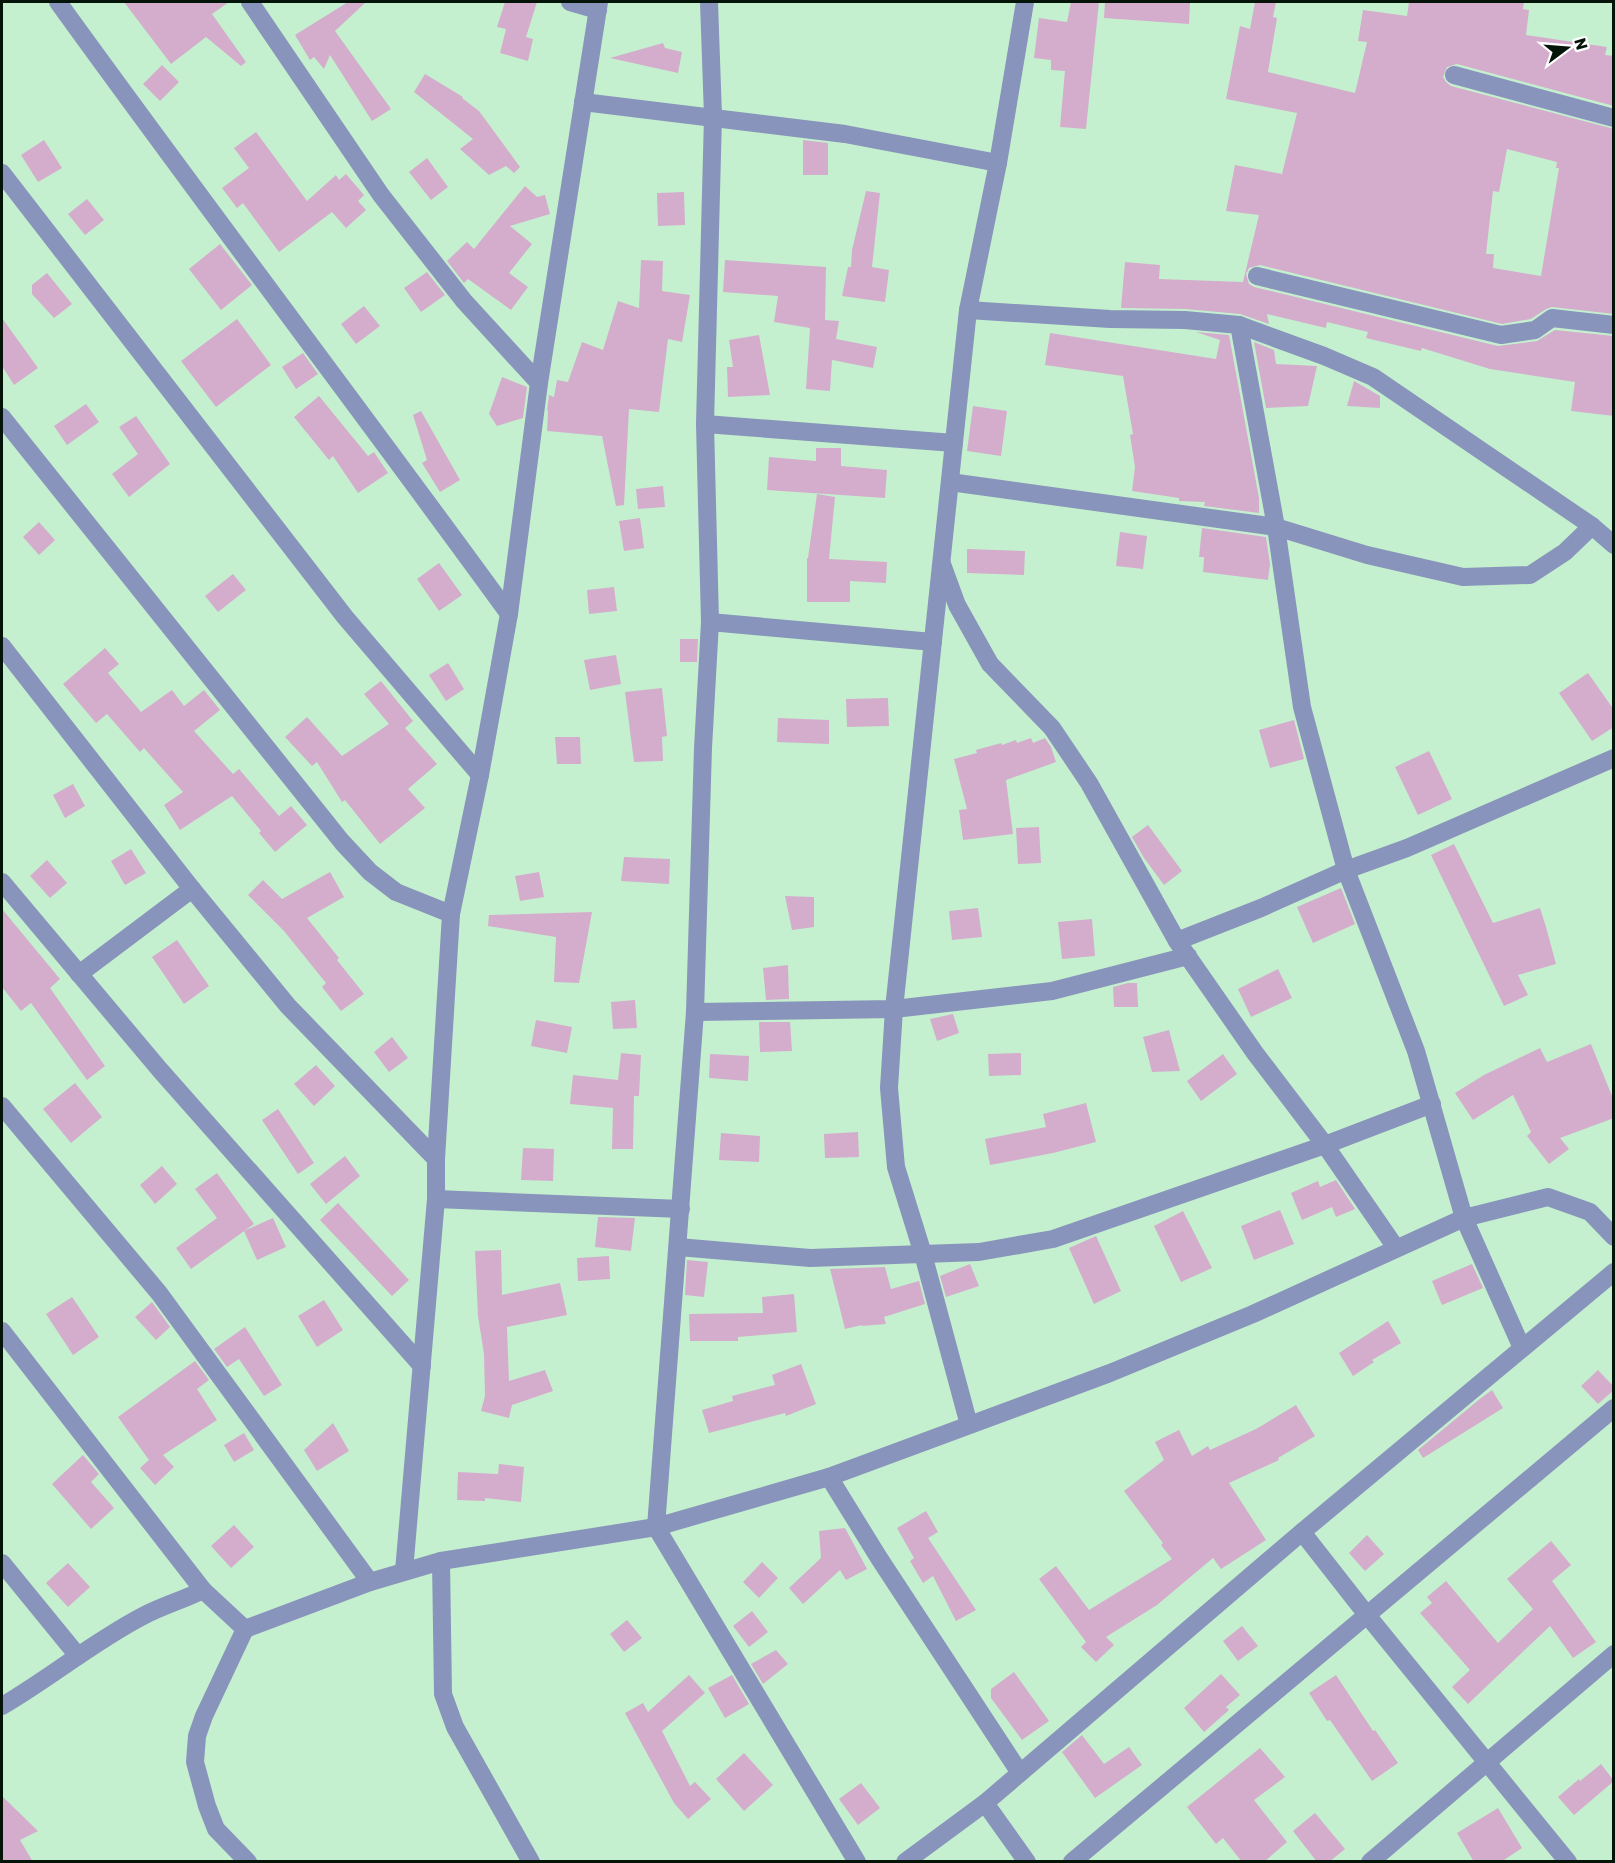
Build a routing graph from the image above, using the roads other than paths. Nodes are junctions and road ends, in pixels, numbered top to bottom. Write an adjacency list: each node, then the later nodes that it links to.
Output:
1 (58, 2): 26 (street)
2 (250, 2): 17 (street)
3 (570, 2): 6 (street)
4 (709, 2): 9 (street)
5 (1025, 2): 11 (street)
6 (599, 6): 8 (street)
7 (1455, 75): 10 (street)
8 (583, 102): 9 (street); 17 (street)
9 (713, 116): 11 (street); 19 (street)
10 (1614, 118)
11 (998, 163): 14 (street)
12 (2, 173): 31 (street)
13 (1257, 276): 16 (street)
14 (968, 310): 15 (street); 20 (street)
15 (1239, 325): 22 (street); 23 (street)
16 (1614, 326)
17 (539, 384): 26 (street)
18 (2, 417): 35 (street)
19 (705, 424): 20 (street); 27 (street)
20 (954, 443): 21 (street)
21 (950, 482): 23 (street); 25 (street)
22 (1592, 526): 23 (street); 24 (street)
23 (1276, 527): 32 (street)
24 (1614, 545)
25 (940, 560): 28 (street); 36 (street)
26 (509, 614): 31 (street)
27 (710, 622): 28 (street); 40 (street)
28 (933, 642): 39 (street)
29 (2, 646): 34 (street)
30 (1614, 758): 32 (street)
31 (480, 775): 35 (street)
32 (1346, 870): 36 (street); 41 (street)
33 (2, 882): 38 (street)
34 (192, 889): 38 (street); 44 (street)
35 (451, 914): 44 (street)
36 (1177, 940): 37 (street)
37 (1188, 956): 39 (street); 43 (street)
38 (79, 974): 55 (street)
39 (894, 1009): 40 (street); 51 (street)
40 (696, 1012): 46 (street)
41 (1432, 1104): 43 (street); 47 (street)
42 (2, 1106): 64 (street)
43 (1325, 1145): 50 (street); 51 (street)
44 (436, 1159): 45 (street)
45 (436, 1199): 46 (street); 55 (street)
46 (681, 1209): 49 (street)
47 (1464, 1218): 48 (street); 50 (street); 54 (street)
48 (1614, 1237)
49 (678, 1247): 51 (street); 59 (street)
50 (1396, 1248): 57 (street)
51 (924, 1254): 57 (street)
52 (1614, 1272): 54 (street)
53 (2, 1331): 65 (street)
54 (1522, 1348): 60 (street)
55 (422, 1366): 63 (street)
56 (1614, 1408): 66 (street)
57 (969, 1425): 58 (street)
58 (829, 1477): 59 (street); 72 (street)
59 (656, 1527): 61 (street); 76 (street)
60 (1302, 1532): 66 (street); 72 (street)
61 (441, 1561): 63 (street); 75 (street)
62 (2, 1563): 69 (street)
63 (404, 1571): 64 (street)
64 (370, 1582): 67 (street)
65 (203, 1590): 67 (street); 69 (street)
66 (1367, 1615): 71 (street); 79 (street)
67 (245, 1629): 74 (street)
68 (1614, 1654): 71 (street)
69 (78, 1656): 70 (street)
70 (2, 1706)
71 (1486, 1762): 80 (street); 81 (street)
72 (1020, 1773): 73 (street)
73 (985, 1803): 77 (street); 78 (street)
74 (248, 1862)
75 (531, 1862)
76 (857, 1862)
77 (905, 1862)
78 (1027, 1862)
79 (1072, 1862)
80 (1370, 1862)
81 (1568, 1862)

